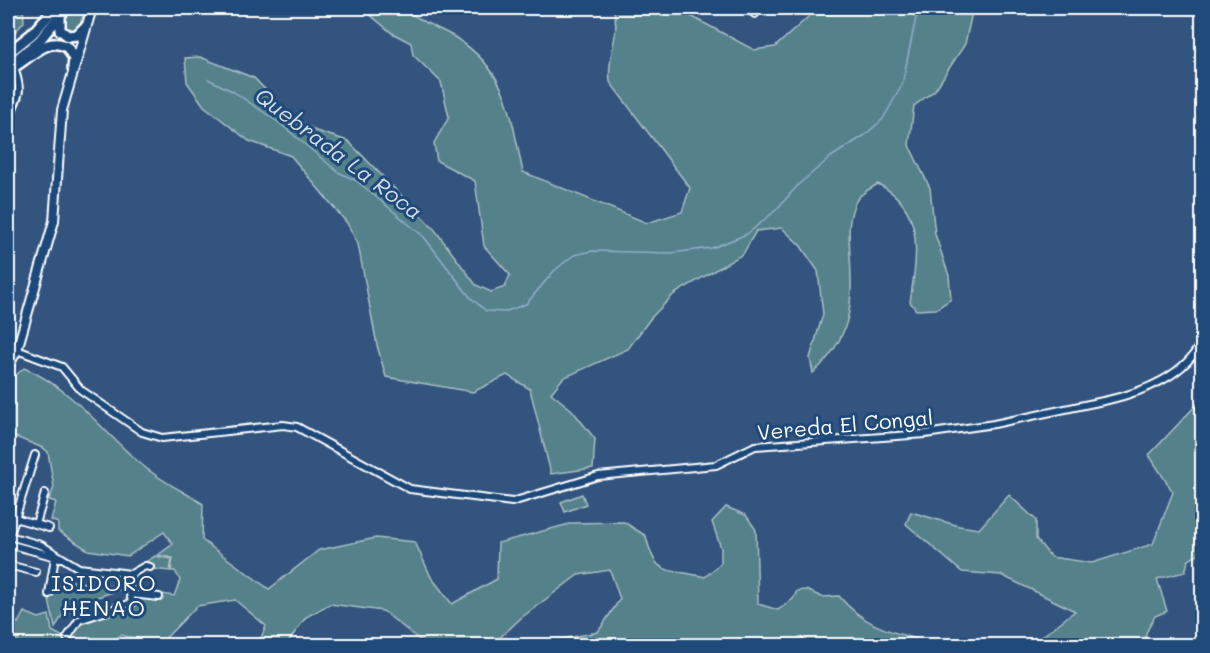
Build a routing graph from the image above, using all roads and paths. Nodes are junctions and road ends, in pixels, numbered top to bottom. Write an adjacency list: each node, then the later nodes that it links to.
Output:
1 (92, 8): 5 (main road)
2 (747, 8): 4 (street)
3 (61, 10): 5 (highway); 6 (highway); 7 (highway)
4 (755, 14)
5 (84, 28): 8 (main road)
6 (8, 53)
7 (10, 66): 8 (highway); 9 (street)
8 (73, 68): 11 (main road)
9 (8, 127)
10 (1203, 340): 11 (street, Vereda El Congal)
11 (17, 350): 12 (main road)
12 (8, 367)
13 (35, 455): 15 (street)
14 (45, 493): 16 (street)
15 (15, 518): 16 (street); 18 (street)
16 (36, 524): 17 (street)
17 (49, 528)
18 (8, 540): 19 (street); 20 (street)
19 (55, 557): 20 (street); 25 (street)
20 (63, 558): 24 (street)
21 (8, 565): 23 (street)
22 (150, 567): 24 (street)
23 (36, 572)
24 (131, 574): 26 (street)
25 (49, 594)
26 (130, 594): 27 (street); 28 (street)
27 (159, 597)
28 (67, 638)

